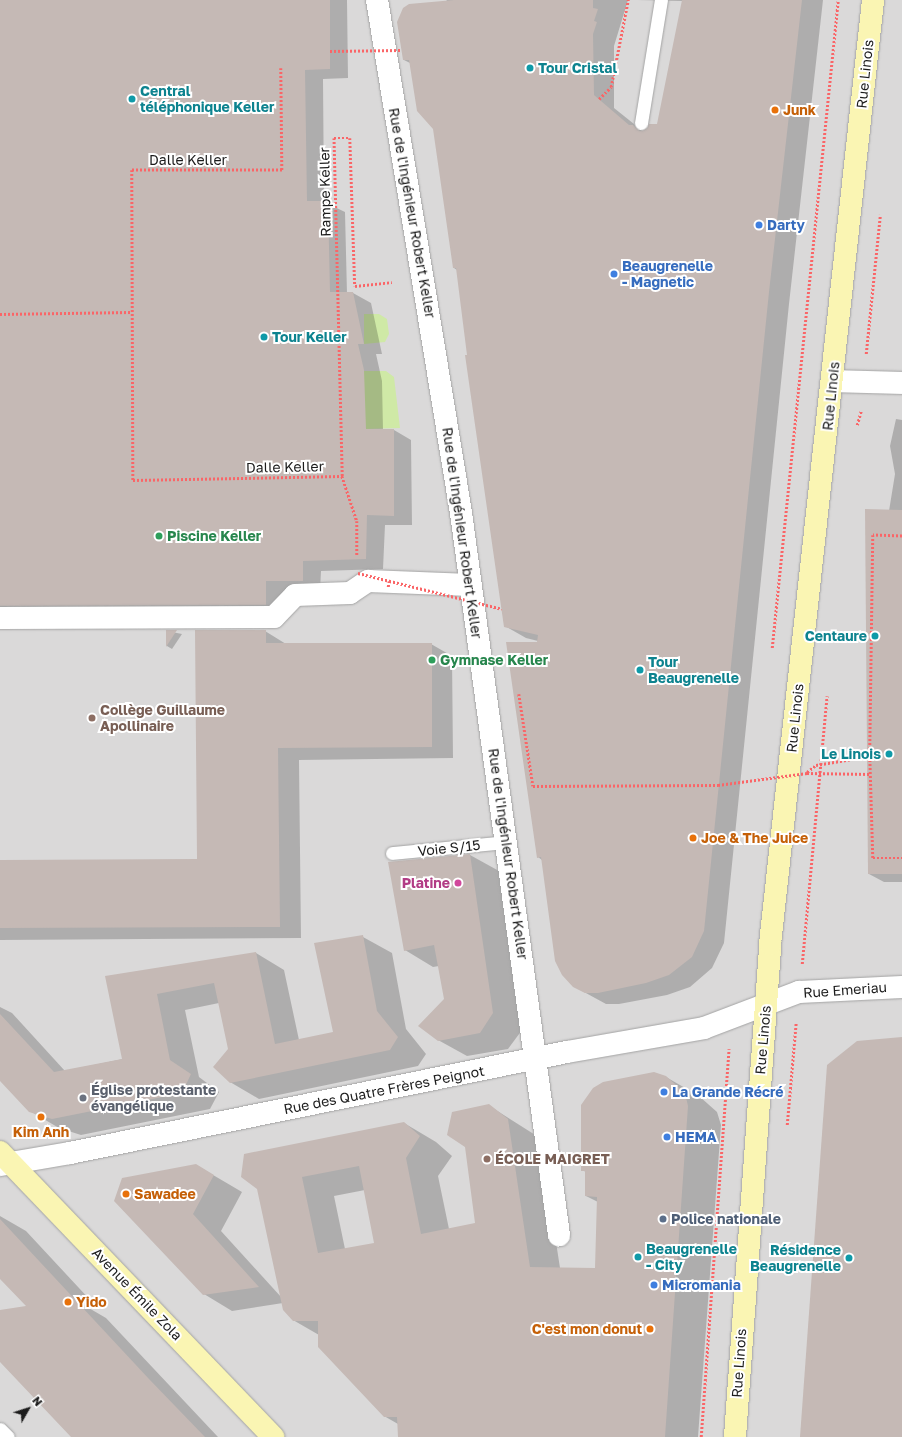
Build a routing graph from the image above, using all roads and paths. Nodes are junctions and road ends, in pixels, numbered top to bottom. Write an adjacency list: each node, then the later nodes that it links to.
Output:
1 (377, 0): 22 (street, Rue de l'Ingénieur Robert Keller)
2 (628, 0): 9 (path)
3 (661, 0): 10 (lane)
4 (838, 0): 26 (path)
5 (873, 0): 15 (street, Rue Linois)
6 (401, 50): 7 (path, bridge)
7 (330, 51)
8 (281, 68): 12 (path, Dalle Keller)
9 (599, 99)
10 (641, 123)
11 (392, 282): 14 (path, Rampe Keller)
12 (132, 312): 13 (path); 17 (path, Dalle Keller)
13 (0, 314)
14 (336, 315): 17 (path, Dalle Keller)
15 (832, 381): 16 (street); 37 (street, Rue Linois)
16 (902, 383)
17 (342, 476): 19 (path, Dalle Keller)
18 (902, 536): 28 (path)
19 (357, 559)
20 (358, 573): 21 (path, bridge)
21 (389, 581): 23 (path, bridge); 24 (path, bridge)
22 (470, 585): 25 (street); 33 (street, Rue de l'Ingénieur Robert Keller)
23 (388, 587)
24 (502, 609)
25 (0, 618)
26 (771, 656)
27 (519, 694): 29 (path, bridge)
28 (870, 756): 29 (path, bridge); 30 (path)
29 (807, 773): 30 (path, bridge)
30 (871, 774): 35 (path)
31 (759, 775): 32 (path)
32 (758, 783)
33 (506, 842): 34 (lane, Voie S/15); 39 (street, Rue de l'Ingénieur Robert Keller)
34 (392, 854)
35 (902, 858)
36 (902, 987): 37 (street, Rue Emeriau)
37 (766, 1005): 39 (street, Rue des Quatre Frères Peignot); 46 (street, Rue Linois)
38 (729, 1051): 45 (path)
39 (535, 1059): 40 (street, Rue des Quatre Frères Peignot); 41 (street, Rue de l'Ingénieur Robert Keller)
40 (4, 1160): 44 (street, Avenue Émile Zola)
41 (559, 1235)
42 (0, 1429): 43 (lane)
43 (8, 1437)
44 (273, 1437)
45 (701, 1437)
46 (735, 1437)

